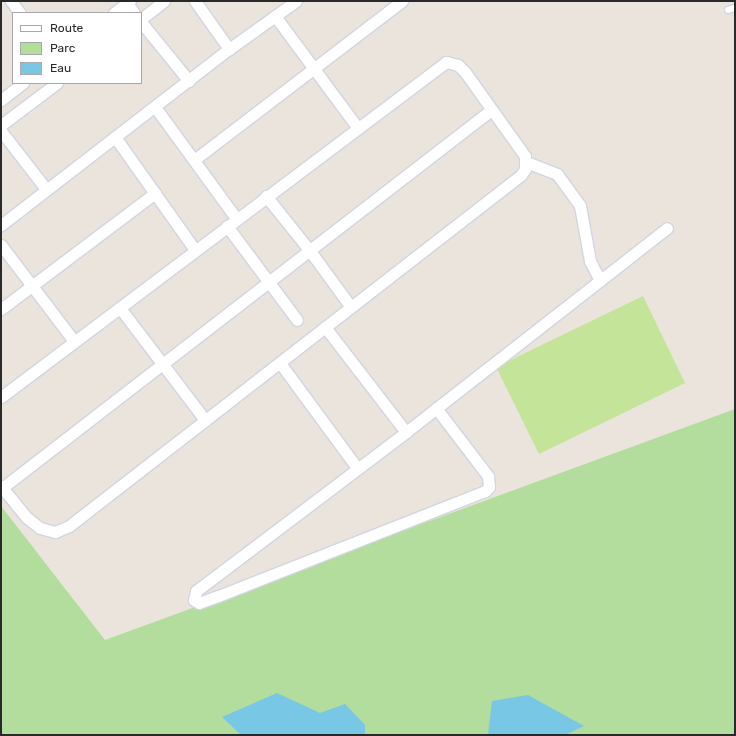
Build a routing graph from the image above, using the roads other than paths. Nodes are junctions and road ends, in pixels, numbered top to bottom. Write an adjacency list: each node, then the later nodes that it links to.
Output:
1 (11, 1): 9 (street)
2 (164, 1): 12 (street)
3 (195, 1): 14 (street)
4 (296, 1): 11 (street)
5 (402, 1): 15 (street)
6 (122, 5): 10 (street)
7 (735, 8): 8 (lane)
8 (728, 10)
9 (19, 12)
10 (132, 12)
11 (275, 16): 14 (street); 15 (street)
12 (142, 18)
13 (142, 23): 16 (street)
14 (230, 48): 16 (street)
15 (314, 69): 23 (street); 26 (street)
16 (189, 81): 20 (street)
17 (22, 84): 19 (street)
18 (56, 84): 22 (street)
19 (1, 100)
20 (155, 107): 25 (street); 26 (street)
21 (492, 110): 23 (street); 27 (street); 37 (street)
22 (1, 125)
23 (357, 127): 30 (street)
24 (1, 132): 28 (street)
25 (115, 137): 28 (street); 29 (street)
26 (194, 160): 31 (street)
27 (526, 162): 38 (street); 41 (street)
28 (46, 190): 32 (street)
29 (155, 193): 36 (street); 40 (street)
30 (266, 196): 31 (street); 37 (street)
31 (236, 218): 33 (street)
32 (1, 225)
33 (227, 226): 36 (street); 39 (street)
34 (667, 228): 38 (street)
35 (1, 245): 40 (street)
36 (195, 250): 42 (street)
37 (310, 251): 39 (street); 41 (street)
38 (600, 281): 50 (street)
39 (268, 283): 44 (street); 48 (street)
40 (32, 286): 43 (street); 46 (street)
41 (351, 307): 45 (street)
42 (120, 308): 46 (street); 48 (street)
43 (1, 309)
44 (297, 320)
45 (325, 327): 47 (street); 52 (street)
46 (74, 341): 49 (street)
47 (280, 362): 51 (street); 53 (street)
48 (162, 366): 51 (street); 54 (street)
49 (1, 397)
50 (436, 408): 52 (street); 53 (street)
51 (205, 420): 54 (street)
52 (406, 432): 53 (street)
53 (357, 468)
54 (2, 487)

